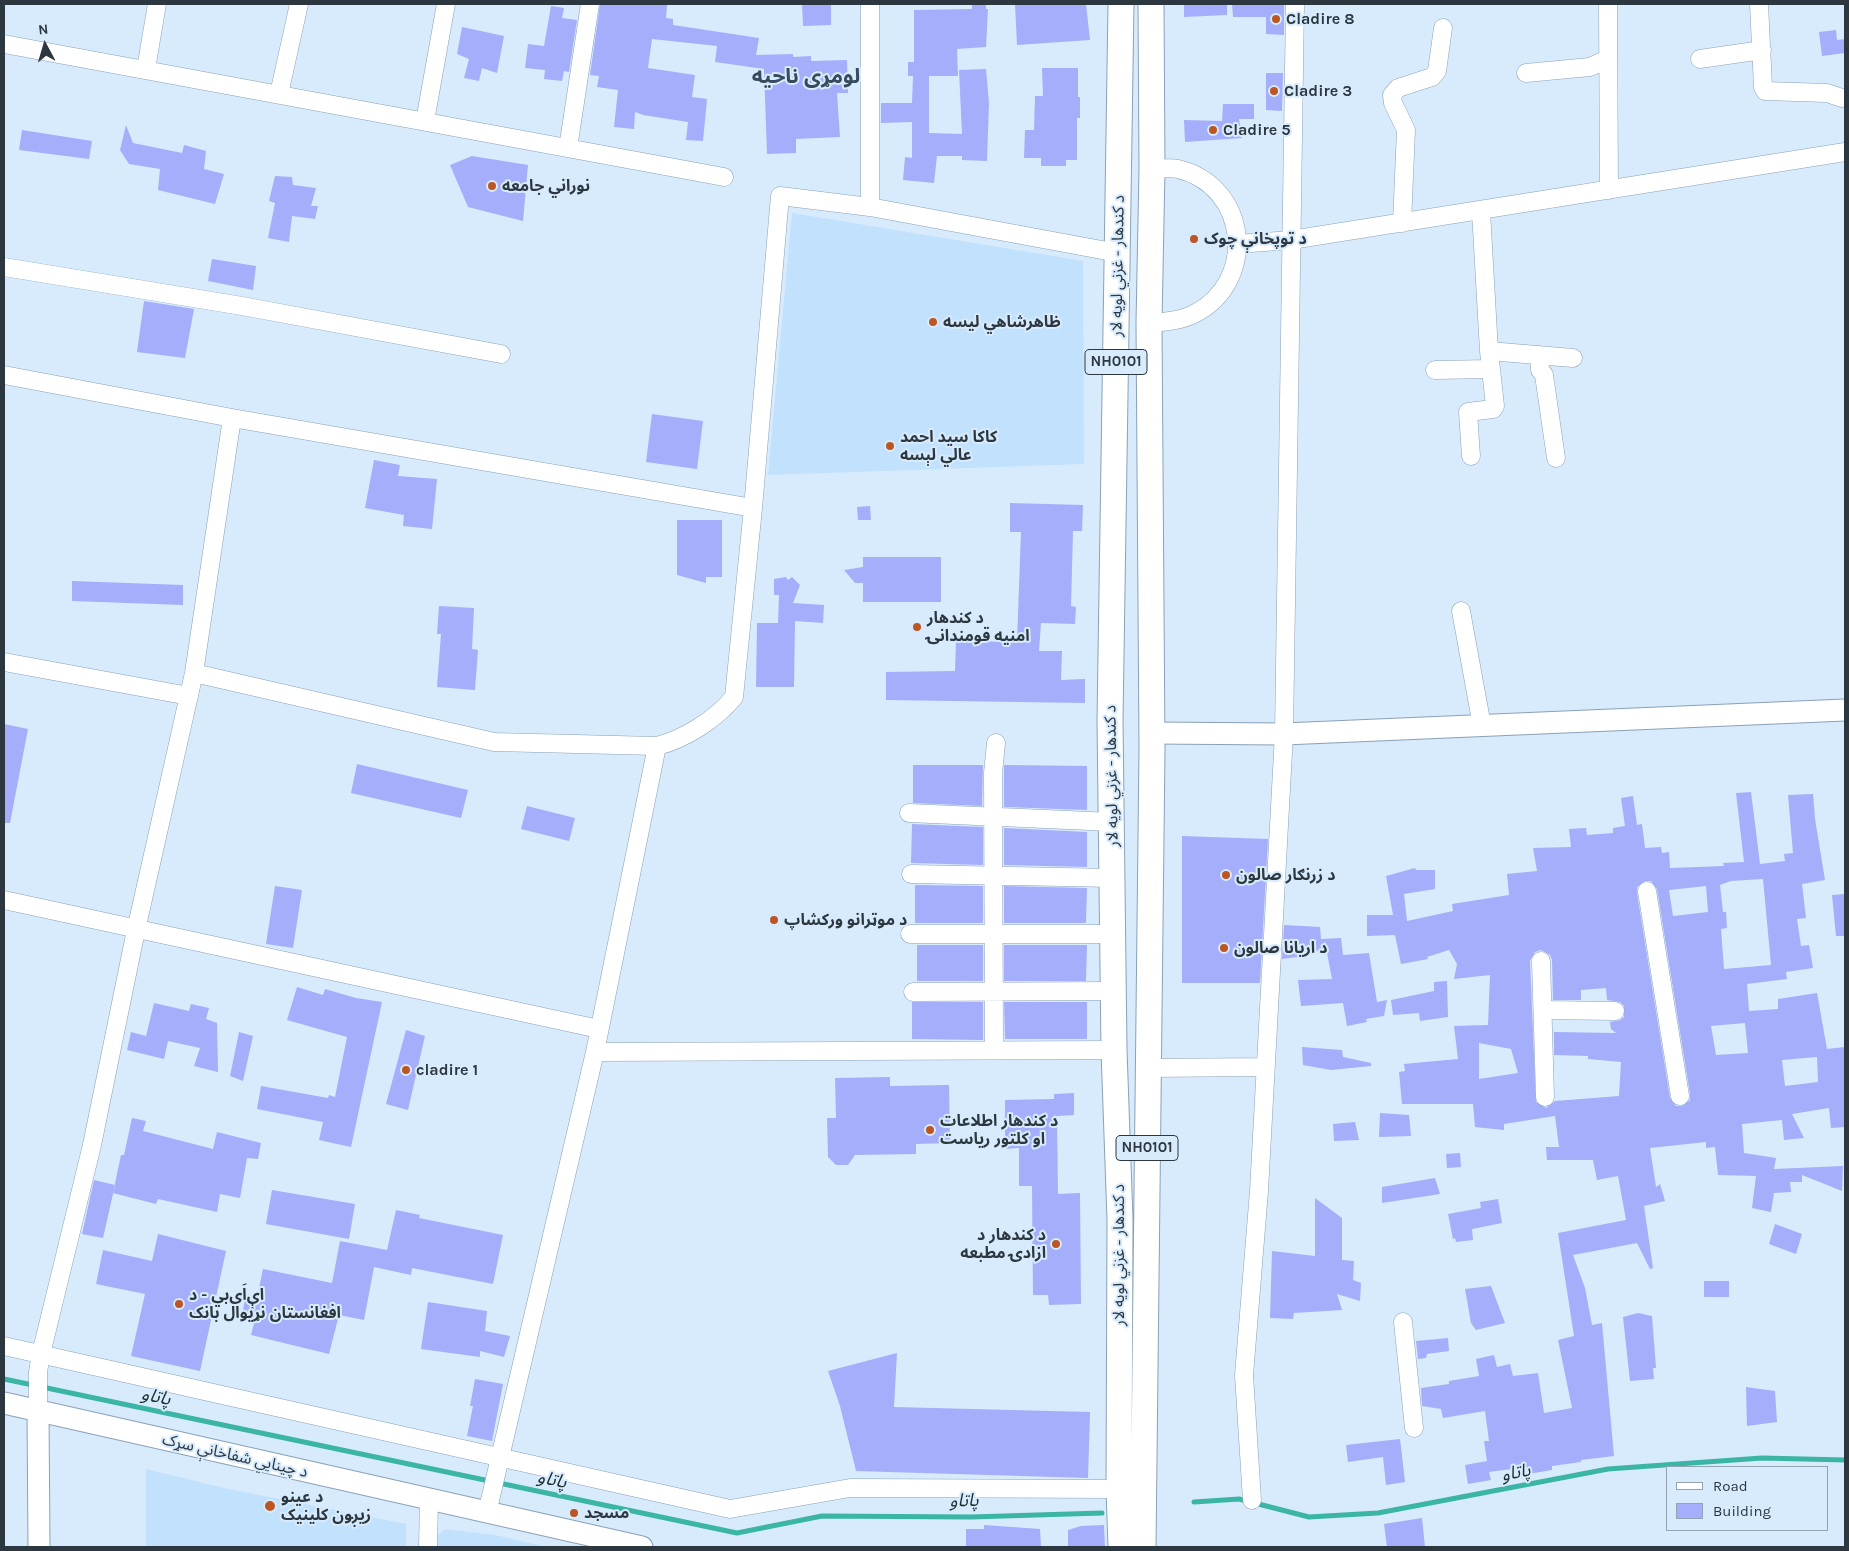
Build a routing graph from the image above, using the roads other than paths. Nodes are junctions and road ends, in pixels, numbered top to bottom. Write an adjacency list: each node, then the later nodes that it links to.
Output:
1 (157, 4): 16 (street)
2 (299, 4): 18 (street)
3 (446, 4): 20 (street)
4 (590, 4): 21 (street)
5 (870, 4): 26 (street)
6 (1121, 4): 31 (highway, د کندهار - غزني لويه لار / NH0101)
7 (1151, 4): 23 (highway, د کندهار - غزني لويه لار / NH0101)
8 (1295, 4): 29 (street)
9 (1608, 4): 14 (street)
10 (1759, 4): 13 (street)
11 (1443, 28): 28 (street)
12 (4, 44): 16 (street)
13 (1762, 50): 15 (street); 19 (street)
14 (1608, 59): 17 (street); 25 (street)
15 (1700, 59)
16 (146, 69): 18 (street)
17 (1526, 73)
18 (279, 94): 20 (street)
19 (1842, 98)
20 (425, 121): 21 (street)
21 (568, 148): 24 (street)
22 (1845, 152): 25 (street)
23 (1152, 170): 30 (street); 33 (highway, د کندهار - غزني لويه لار / NH0101)
24 (724, 177)
25 (1609, 190): 27 (street)
26 (870, 207): 31 (street); 44 (street)
27 (1481, 211): 28 (street); 34 (street)
28 (1402, 223): 29 (street)
29 (1291, 240): 30 (street); 52 (street)
30 (1238, 244): 33 (street)
31 (1118, 253): 57 (highway, د کندهار - غزني لويه لار / NH0101)
32 (4, 267): 35 (street)
33 (1149, 323): 51 (highway, د کندهار - غزني لويه لار / NH0101)
34 (1489, 350): 36 (street); 38 (street)
35 (501, 354)
36 (1539, 355): 37 (street); 43 (street)
37 (1573, 358)
38 (1490, 369): 39 (street); 42 (street)
39 (1435, 370)
40 (4, 375): 41 (street)
41 (232, 418): 44 (street); 47 (street)
42 (1471, 456)
43 (1556, 458)
44 (753, 508): 54 (street)
45 (1461, 611): 50 (street)
46 (4, 662): 48 (street)
47 (194, 673): 48 (street); 54 (street)
48 (189, 696): 63 (street)
49 (1845, 710): 50 (main road)
50 (1482, 726): 52 (main road)
51 (1151, 733): 52 (main road); 78 (highway, د کندهار - غزني لويه لار / NH0101)
52 (1284, 734): 77 (street)
53 (996, 743): 56 (street)
54 (657, 746): 73 (street)
55 (909, 813): 56 (street)
56 (993, 817): 57 (street); 59 (street)
57 (1112, 822): 60 (highway, د کندهار - غزني لويه لار / NH0101)
58 (911, 874): 59 (street)
59 (993, 876): 60 (street); 64 (street)
60 (1113, 878): 66 (highway, د کندهار - غزني لويه لار / NH0101)
61 (1647, 891): 79 (street)
62 (4, 900): 63 (street)
63 (136, 930): 73 (street); 83 (street)
64 (993, 933): 65 (street); 66 (street); 68 (street)
65 (910, 934)
66 (1113, 934): 69 (highway, د کندهار - غزني لويه لار / NH0101)
67 (1541, 961): 71 (street)
68 (994, 991): 69 (street); 70 (street); 74 (street)
69 (1113, 991): 75 (highway, د کندهار - غزني لويه لار / NH0101)
70 (913, 992)
71 (1544, 1010): 72 (street); 80 (street)
72 (1615, 1011)
73 (599, 1029): 76 (street)
74 (994, 1049): 75 (street); 76 (street)
75 (1114, 1050): 88 (highway, د کندهار - غزني لويه لار / NH0101)
76 (595, 1052): 87 (street)
77 (1265, 1067): 78 (street); 90 (street)
78 (1147, 1068): 96 (highway, د کندهار - غزني لويه لار / NH0101)
79 (1680, 1096)
80 (1545, 1098)
81 (1403, 1322): 86 (street)
82 (4, 1346): 83 (street)
83 (41, 1354): 84 (street); 87 (street)
84 (37, 1401): 85 (main road, د چينايي شفاخانې سړک); 89 (main road, د چينايي شفاخانې سړک); 92 (main road)
85 (4, 1403)
86 (1414, 1428)
87 (498, 1462): 88 (street); 91 (street)
88 (1118, 1489): 95 (highway, د کندهار - غزني لويه لار / NH0101)
89 (429, 1500): 91 (main road, د چينايي شفاخانې سړک); 93 (street)
90 (1252, 1500)
91 (488, 1506): 94 (main road, د چينايي شفاخانې سړک)
92 (39, 1547)
93 (428, 1547)
94 (642, 1547)
95 (1121, 1547)
96 (1143, 1547)

